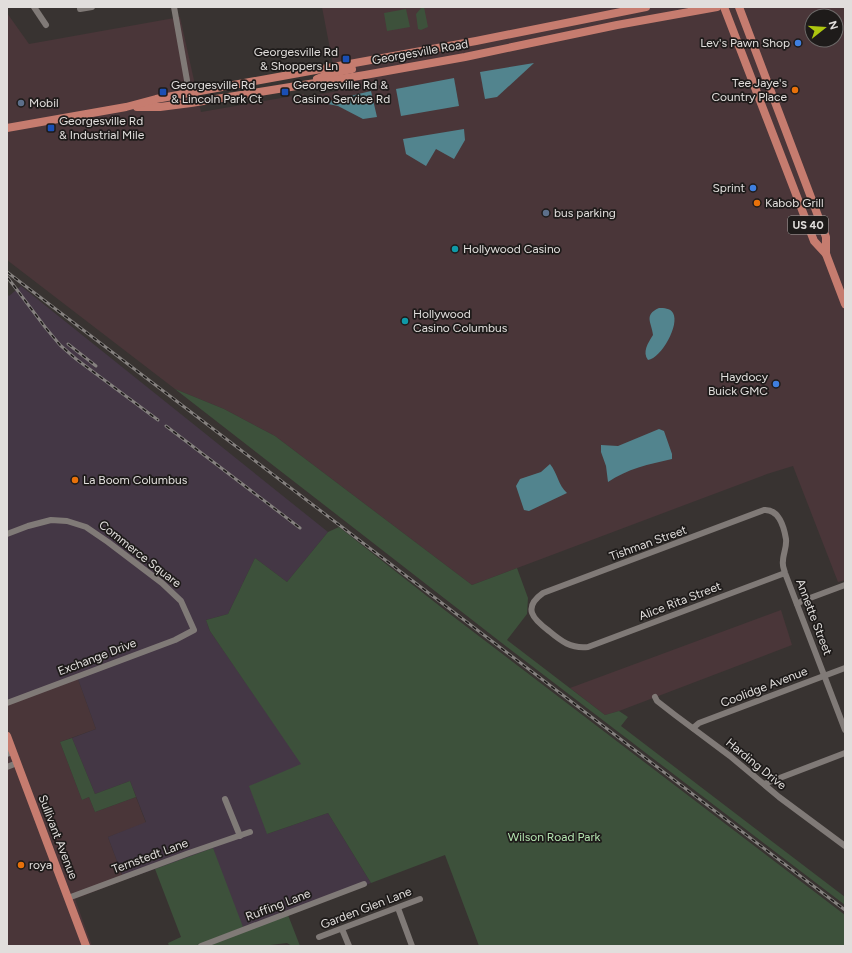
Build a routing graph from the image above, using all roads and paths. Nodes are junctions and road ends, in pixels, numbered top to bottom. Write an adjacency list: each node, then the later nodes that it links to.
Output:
1 (34, 7): 9 (street)
2 (92, 7): 8 (street)
3 (174, 7): 12 (street)
4 (646, 7): 10 (main road, Georgesville Road)
5 (717, 7): 11 (main road, Georgesville Road)
6 (724, 7): 16 (main road, US 40)
7 (739, 7): 16 (main road, US 40)
8 (80, 9)
9 (46, 25)
10 (382, 58): 11 (main road); 12 (main road, Georgesville Road)
11 (301, 85): 13 (main road, Georgesville Road)
12 (189, 93): 13 (street); 14 (main road, Georgesville Road)
13 (191, 103): 14 (main road, Georgesville Road)
14 (126, 107): 15 (main road, Georgesville Road)
15 (7, 128)
16 (826, 254): 17 (main road, US 40)
17 (845, 304)
18 (775, 512): 20 (street, Annette Street); 24 (street, Tishman Street)
19 (7, 534): 23 (street, Commerce Square)
20 (785, 573): 22 (street, Annette Street); 24 (street, Alice Rita Street)
21 (845, 585): 22 (street)
22 (797, 604): 26 (street, Annette Street)
23 (194, 630): 28 (street, Exchange Drive)
24 (582, 648)
25 (845, 668): 26 (street, Coolidge Avenue)
26 (824, 676): 29 (street, Coolidge Avenue); 30 (street, Annette Street)
27 (655, 696): 29 (street, Harding Drive)
28 (7, 703)
29 (693, 728): 36 (street, Harding Drive)
30 (845, 730)
31 (7, 736): 32 (main road, Sullivant Avenue)
32 (10, 753): 34 (main road, Sullivant Avenue)
33 (845, 753): 36 (street)
34 (17, 763): 35 (street); 44 (main road, Sullivant Avenue)
35 (7, 767)
36 (764, 784): 41 (street, Harding Drive)
37 (225, 799): 39 (street)
38 (250, 832): 39 (street, Ternstedt Lane)
39 (240, 836): 44 (street, Ternstedt Lane)
40 (845, 837): 41 (street)
41 (837, 840): 42 (street, Harding Drive)
42 (845, 846)
43 (364, 884): 50 (street, Ruffing Lane)
44 (68, 898): 49 (main road, Sullivant Avenue)
45 (420, 899): 46 (street, Garden Glen Lane)
46 (398, 908): 47 (street, Garden Glen Lane); 52 (street)
47 (342, 929): 48 (street, Garden Glen Lane); 51 (street)
48 (319, 937)
49 (86, 946)
50 (201, 946)
51 (349, 946)
52 (412, 946)

